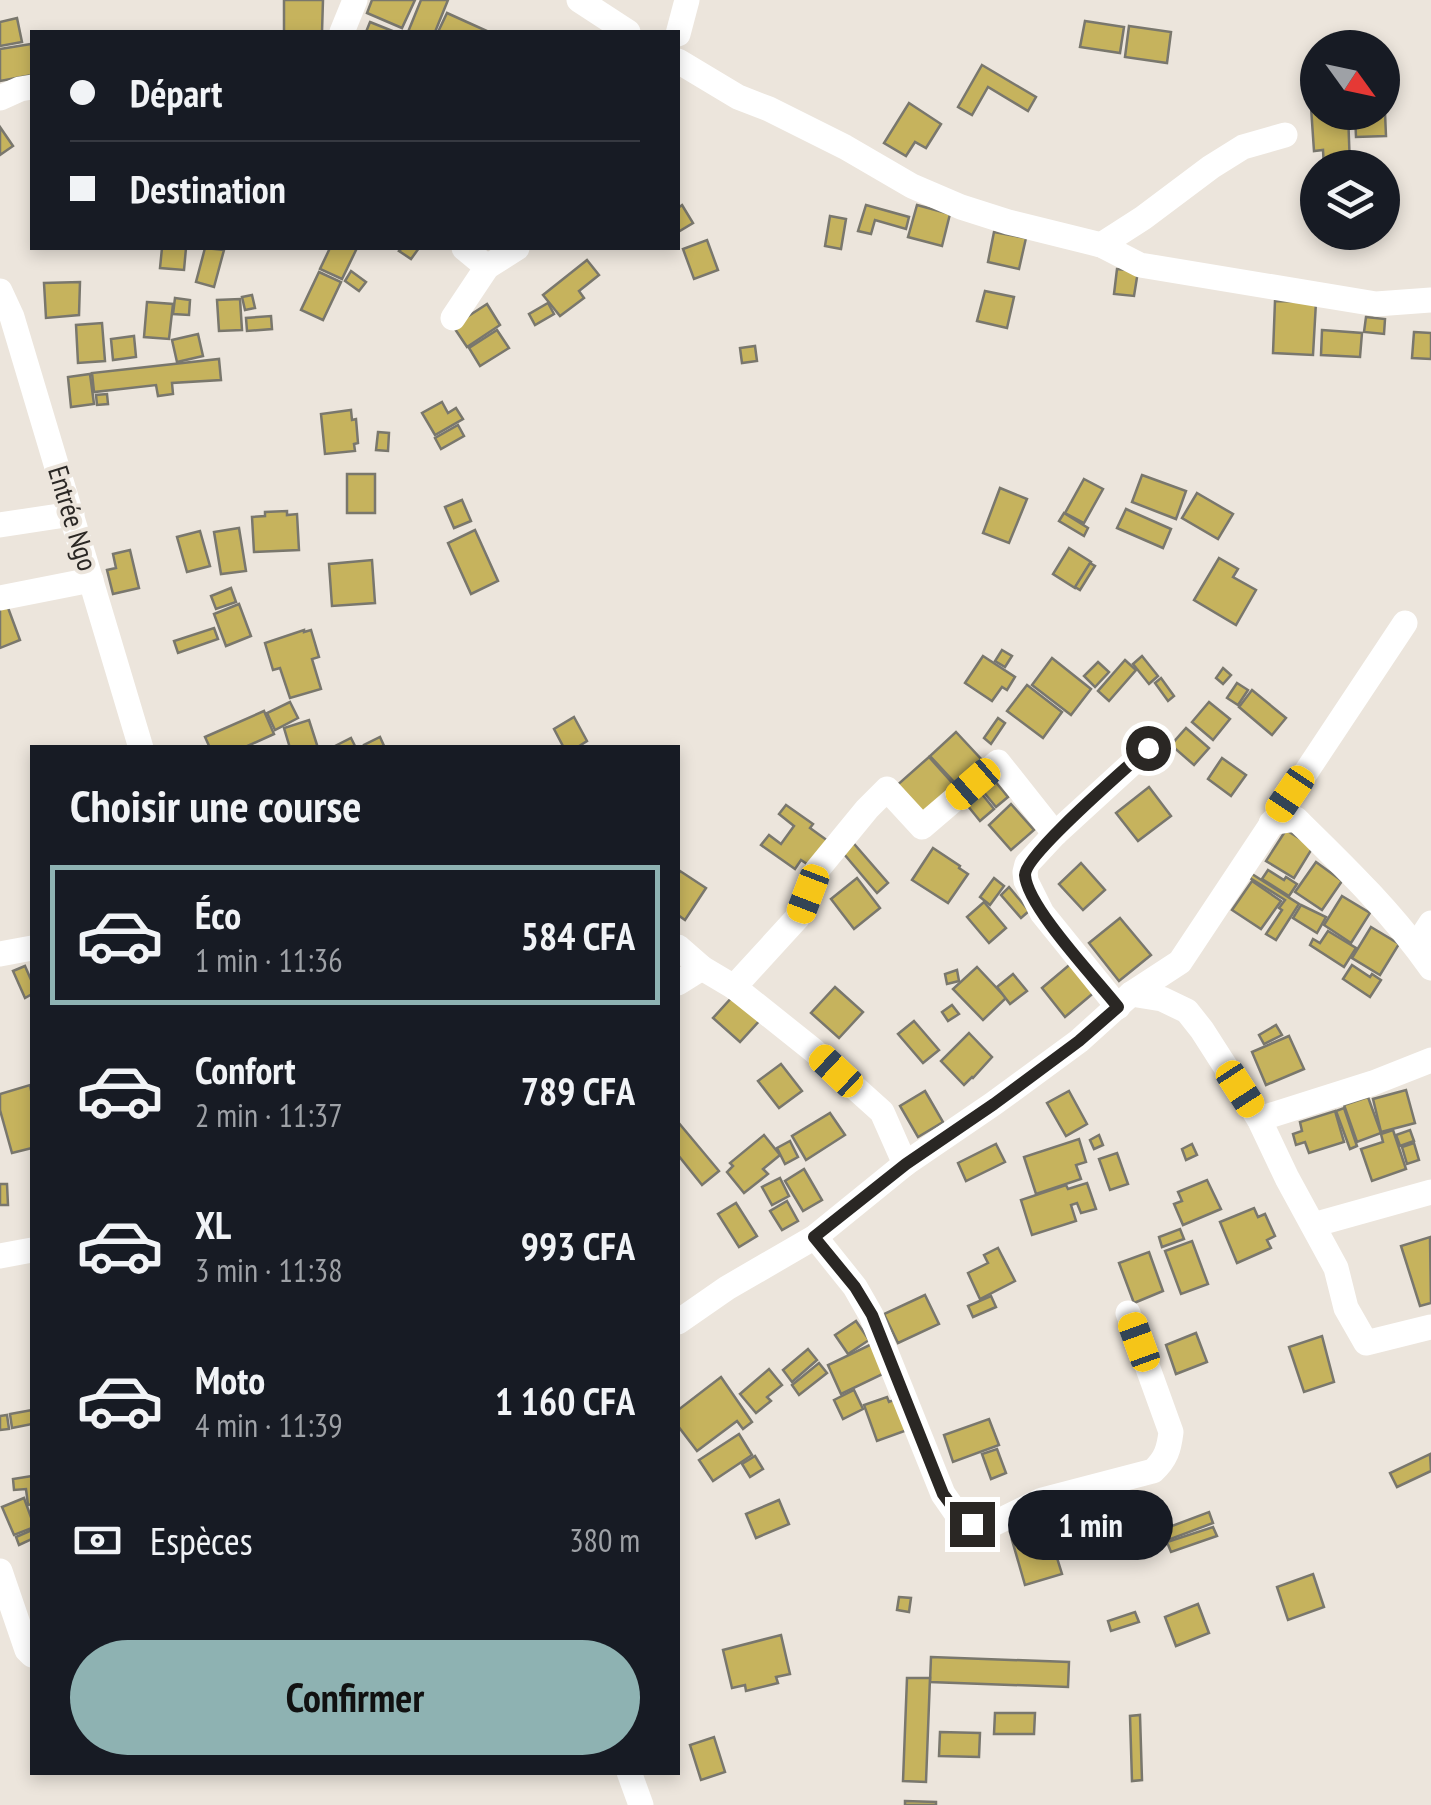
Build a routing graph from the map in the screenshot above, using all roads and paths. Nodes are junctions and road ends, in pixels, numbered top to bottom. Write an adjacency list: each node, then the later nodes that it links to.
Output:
1 (355, 0): 4 (street)
2 (580, 0): 5 (street)
3 (687, 0): 6 (street)
4 (343, 30)
5 (625, 30)
6 (679, 30)
7 (680, 62): 11 (street)
8 (30, 87): 9 (street)
9 (0, 98)
10 (1285, 136): 11 (street)
11 (1100, 245): 16 (street)
12 (467, 250): 14 (street)
13 (514, 250): 14 (street)
14 (487, 266): 17 (street)
15 (0, 290): 18 (street, Entrée Ngo)
16 (1431, 300)
17 (453, 318)
18 (72, 514): 19 (street); 20 (street, Entrée Ngo)
19 (0, 525)
20 (91, 580): 21 (street); 23 (street, Entrée Ngo)
21 (0, 598)
22 (1406, 623): 25 (street)
23 (140, 745)
24 (1148, 748): 26 (street)
25 (1271, 823): 31 (street); 35 (street)
26 (1055, 834): 34 (street); 35 (street)
27 (1431, 923): 31 (street)
28 (30, 948): 30 (street)
29 (680, 949): 32 (street)
30 (0, 954)
31 (1424, 957)
32 (702, 968): 33 (street); 34 (street)
33 (680, 982)
34 (734, 987): 38 (street)
35 (1125, 1001): 37 (street); 38 (street)
36 (1431, 1060): 37 (street)
37 (1259, 1119): 40 (street)
38 (906, 1164): 41 (street)
39 (1431, 1192): 40 (street)
40 (1313, 1225): 46 (street)
41 (814, 1237): 44 (street); 45 (street)
42 (30, 1250): 43 (street)
43 (0, 1256)
44 (1128, 1313)
45 (680, 1321)
46 (1431, 1327)
47 (0, 1571): 48 (street)
48 (30, 1653)
49 (630, 1775): 50 (street)
50 (641, 1805)

